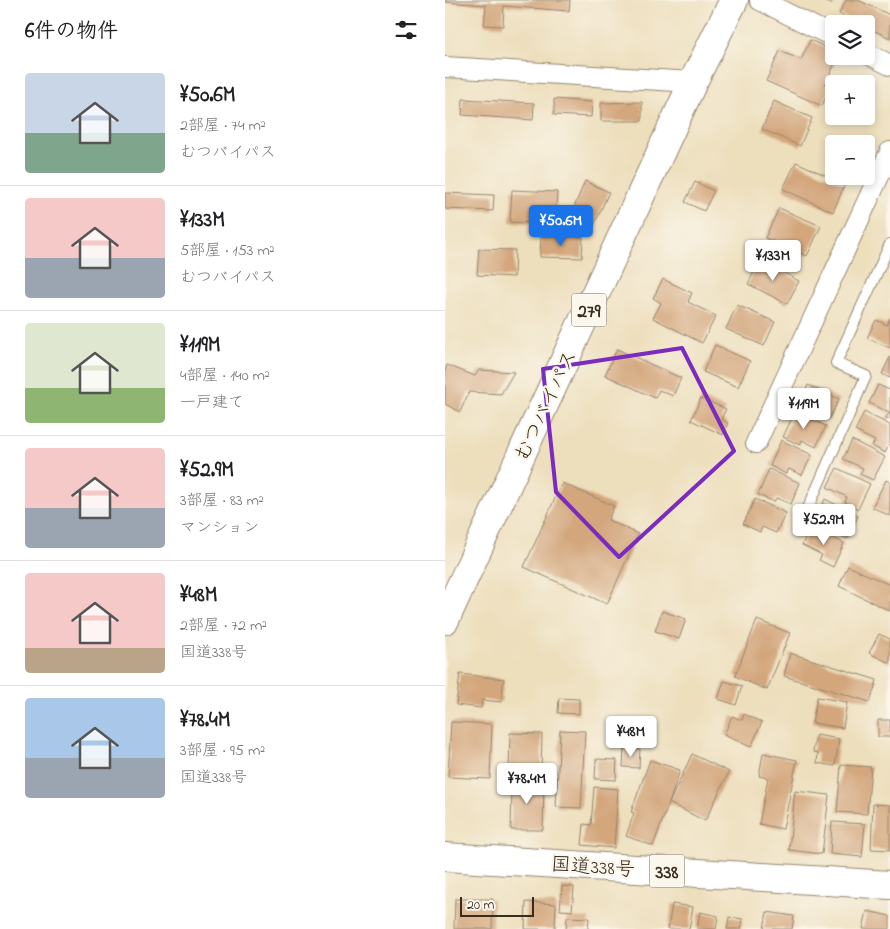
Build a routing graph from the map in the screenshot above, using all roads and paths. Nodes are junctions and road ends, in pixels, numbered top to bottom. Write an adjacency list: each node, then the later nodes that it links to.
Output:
1 (734, 0): 7 (highway, むつバイパス / 279)
2 (760, 0): 3 (street)
3 (825, 32)
4 (875, 58): 5 (street)
5 (890, 65)
6 (445, 67): 7 (street)
7 (693, 82): 12 (highway, むつバイパス / 279)
8 (890, 152): 10 (street)
9 (890, 244): 11 (lane)
10 (756, 443)
11 (798, 531)
12 (445, 620)
13 (445, 857): 14 (highway, 国道338号 / 338)
14 (890, 885)

